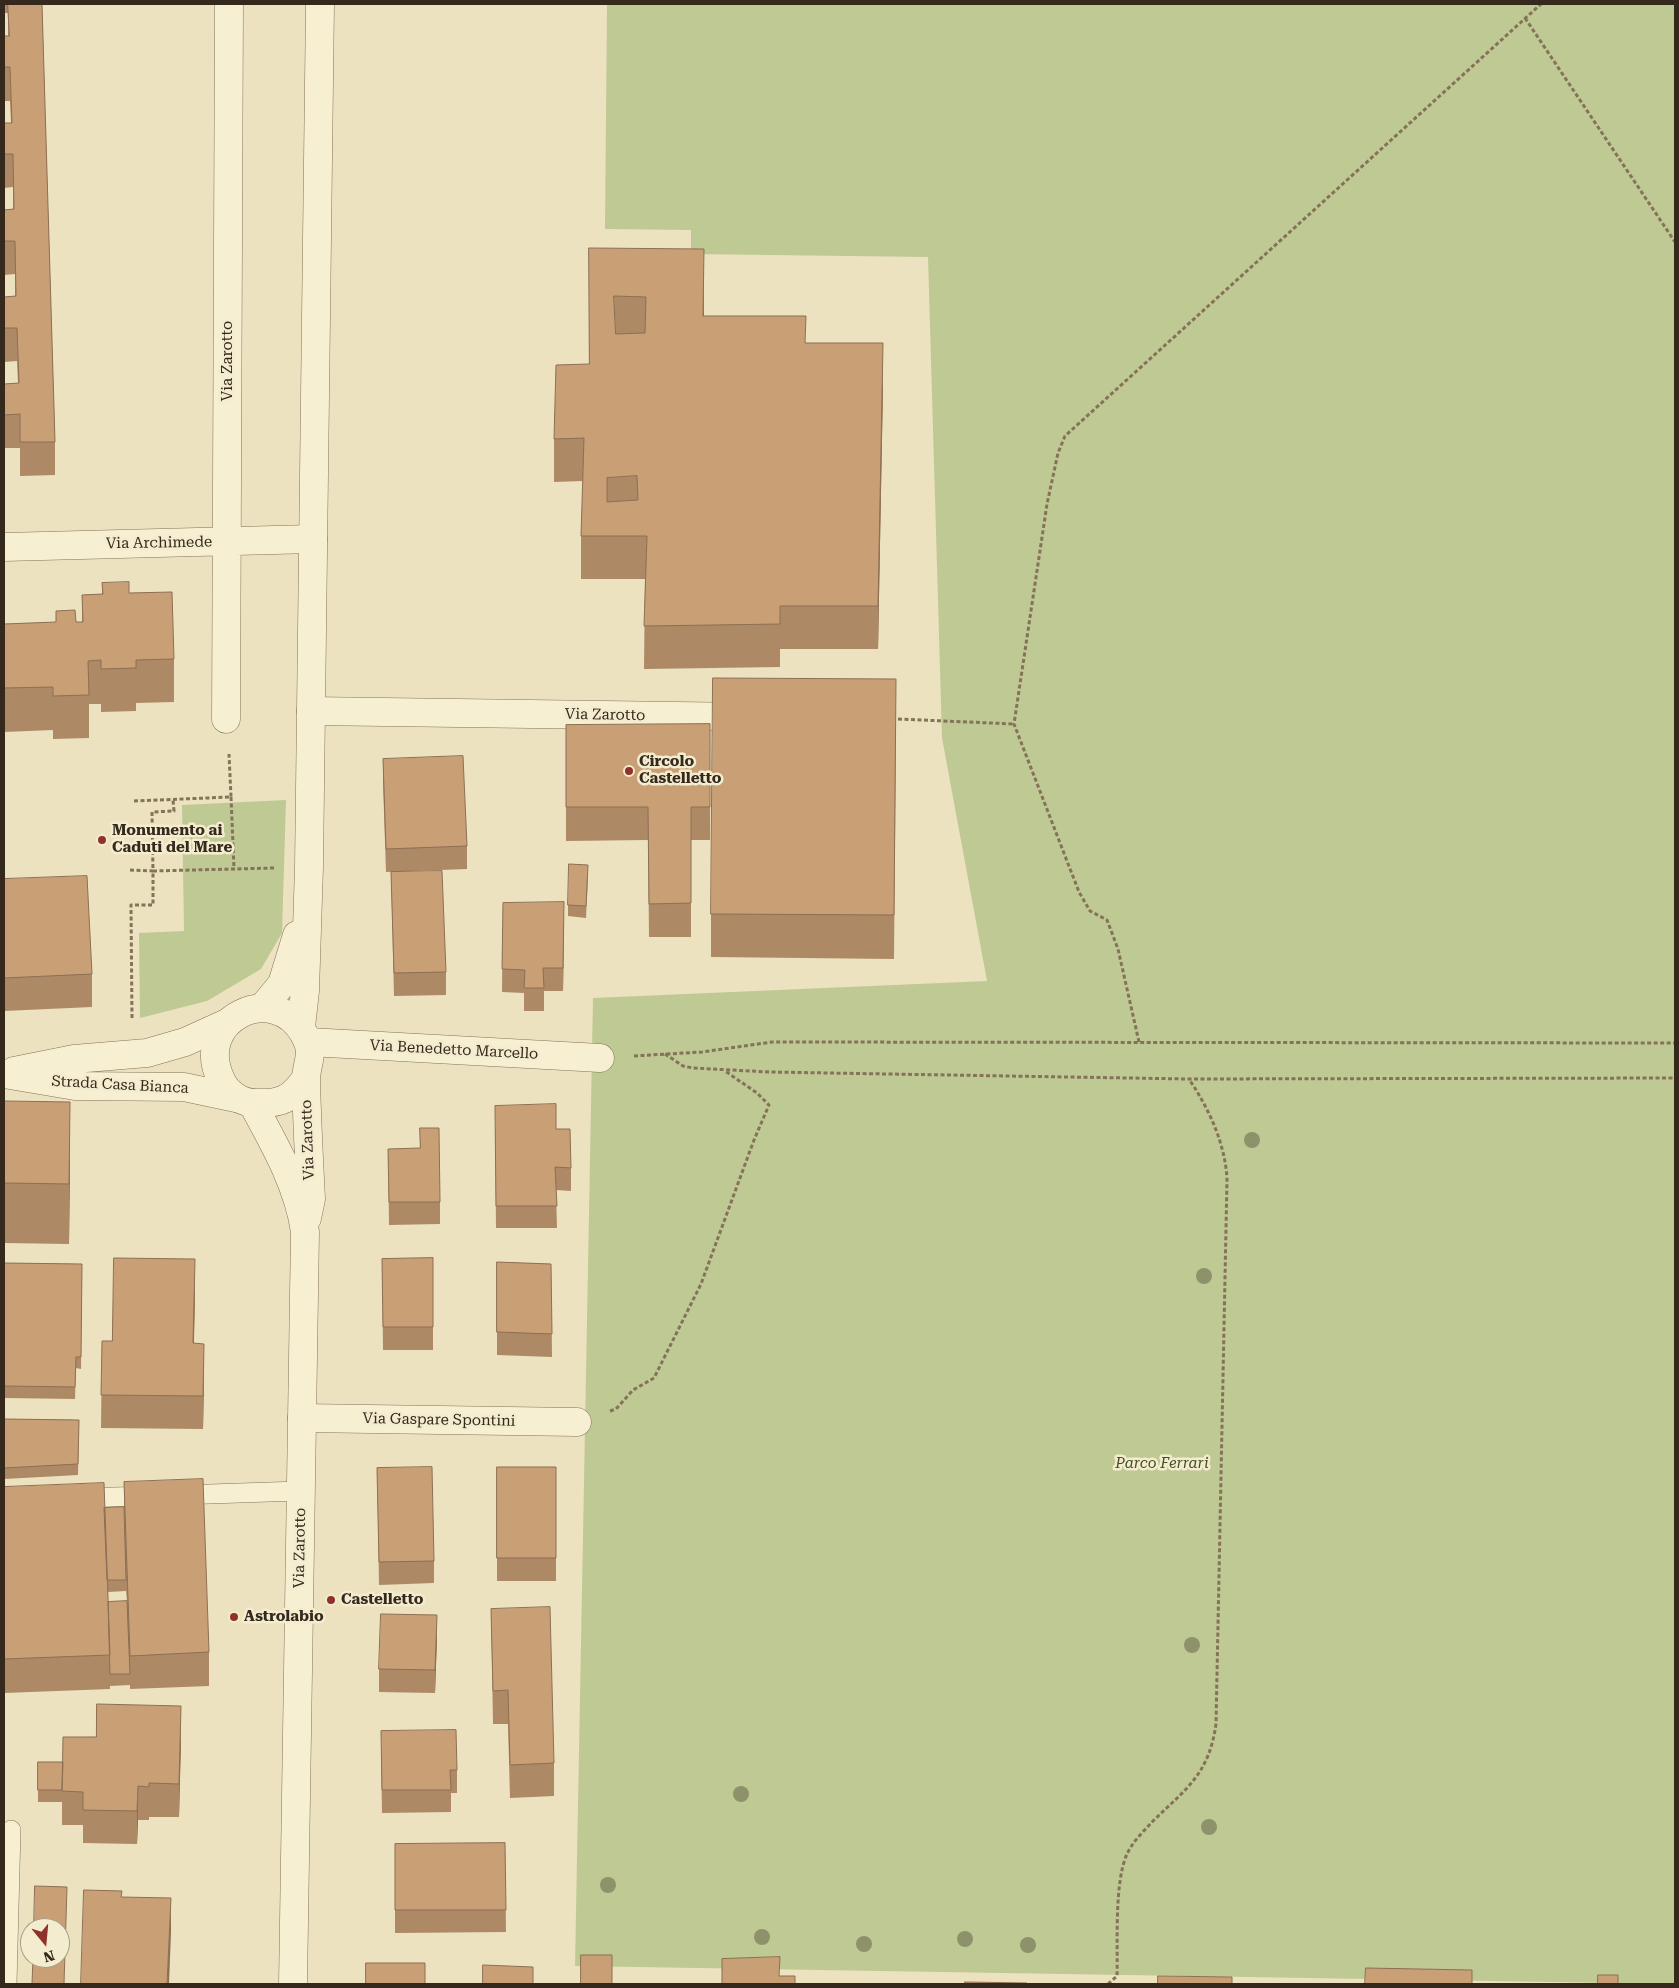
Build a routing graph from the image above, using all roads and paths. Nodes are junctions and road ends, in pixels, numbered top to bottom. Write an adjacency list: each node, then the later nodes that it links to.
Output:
1 (229, 4): 7 (street, Via Zarotto)
2 (320, 4): 6 (street, Via Zarotto)
3 (1541, 4): 4 (path)
4 (1525, 18): 5 (path); 13 (path)
5 (1675, 242)
6 (313, 539): 7 (street, Via Archimede); 9 (street, Via Zarotto)
7 (228, 541): 8 (street, Via Archimede); 11 (street, Via Zarotto)
8 (4, 547)
9 (311, 710): 10 (street, Via Zarotto); 18 (street, Via Zarotto)
10 (779, 718)
11 (226, 719)
12 (898, 720): 13 (path)
13 (1014, 724): 26 (path)
14 (229, 748): 15 (path)
15 (231, 797): 16 (path); 19 (path)
16 (173, 800): 17 (path); 21 (path)
17 (134, 801)
18 (310, 867): 19 (path); 22 (street, Via Zarotto); 25 (street, Via Zarotto)
19 (234, 868): 21 (path)
20 (130, 870): 21 (path)
21 (153, 870): 24 (path)
22 (262, 1008): 23 (street, Via Zarotto); 25 (street)
23 (228, 1023): 31 (street, Strada Casa Bianca); 35 (street, Via Zarotto)
24 (132, 1026)
25 (305, 1034): 29 (street, Via Benedetto Marcello); 32 (street, Via Zarotto)
26 (1139, 1042): 27 (path); 28 (path)
27 (1675, 1043)
28 (665, 1054): 29 (path); 30 (path)
29 (600, 1058)
30 (722, 1070): 34 (path); 38 (path)
31 (4, 1073): 35 (street, Strada Casa Bianca)
32 (306, 1078): 35 (street, Via Zarotto); 36 (street, Via Zarotto)
33 (1675, 1078): 34 (path)
34 (1188, 1079): 44 (path)
35 (244, 1101): 36 (street, Via Zarotto)
36 (305, 1232): 37 (street, Via Zarotto)
37 (302, 1418): 38 (street, Via Gaspare Spontini); 39 (street, Via Zarotto)
38 (577, 1422)
39 (300, 1492): 40 (lane); 43 (street, Via Zarotto)
40 (62, 1499)
41 (11, 1830): 42 (lane)
42 (7, 1984)
43 (293, 1984)
44 (1108, 1984)

